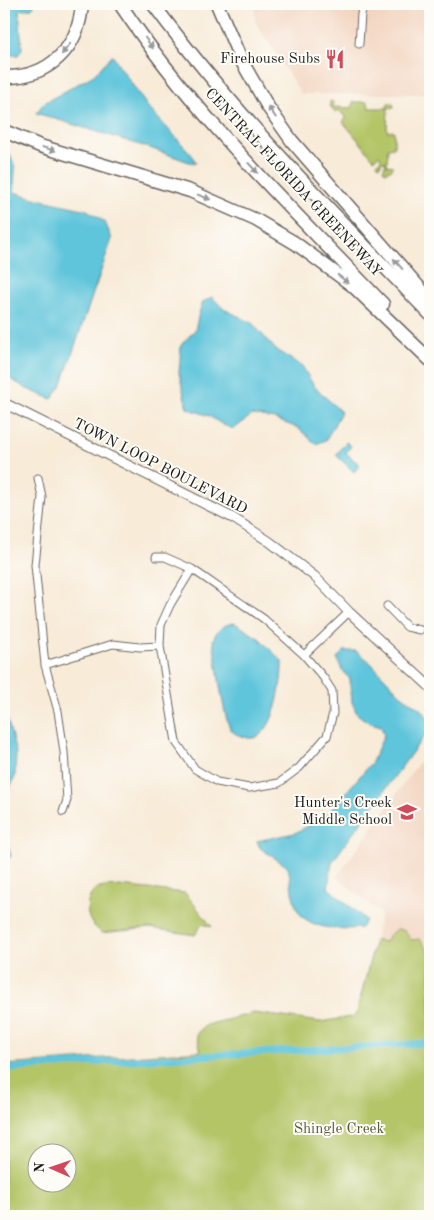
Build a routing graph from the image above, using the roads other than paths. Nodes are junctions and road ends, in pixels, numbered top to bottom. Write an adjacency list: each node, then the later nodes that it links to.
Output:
1 (82, 4): 9 (highway, one-way to 9)
2 (120, 4): 13 (highway, CENTRAL FLORIDA GREENEWAY, one-way to 13)
3 (153, 4): 12 (highway, CENTRAL FLORIDA GREENEWAY)
4 (217, 4): 11 (highway, one-way to 4)
5 (358, 4): 7 (street)
6 (364, 4): 7 (street)
7 (361, 14): 8 (street)
8 (359, 44)
9 (4, 78)
10 (4, 131): 14 (highway, one-way to 14)
11 (430, 300)
12 (430, 314)
13 (430, 353)
14 (430, 360)
15 (4, 403): 20 (street, TOWN LOOP BOULEVARD)
16 (38, 478): 24 (street)
17 (156, 558): 18 (street)
18 (192, 569): 22 (street); 23 (street)
19 (387, 606): 21 (street)
20 (349, 612): 23 (street); 25 (street, TOWN LOOP BOULEVARD)
21 (420, 630)
22 (160, 646): 23 (street); 24 (street)
23 (304, 655)
24 (45, 665): 26 (street)
25 (430, 687)
26 (63, 812)

